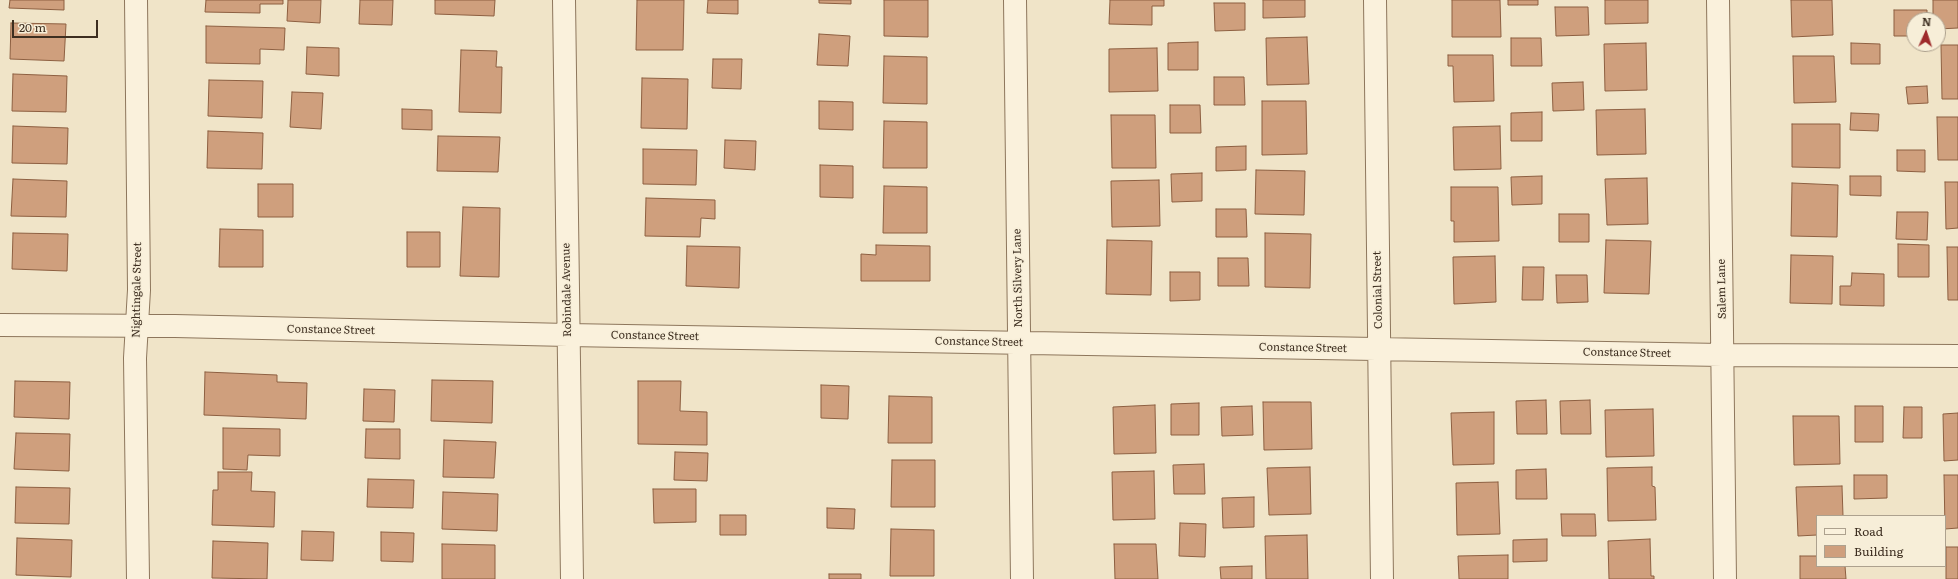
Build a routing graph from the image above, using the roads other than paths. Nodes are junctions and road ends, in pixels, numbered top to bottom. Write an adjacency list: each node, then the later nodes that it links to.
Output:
1 (136, 0): 7 (street, Nightingale Street)
2 (564, 0): 8 (street, Robindale Avenue)
3 (1015, 0): 9 (street, North Silvery Lane)
4 (1375, 0): 10 (street, Colonial Street)
5 (1718, 0): 11 (street, Salem Lane)
6 (0, 325): 7 (street, Constance Street)
7 (138, 326): 8 (street, Constance Street); 13 (street, Nightingale Street)
8 (568, 335): 9 (street, Constance Street); 14 (street, Robindale Avenue)
9 (1018, 343): 10 (street, Constance Street); 15 (street, North Silvery Lane)
10 (1379, 349): 11 (street, Constance Street); 16 (street, Colonial Street)
11 (1722, 355): 12 (street, Constance Street); 17 (street, Salem Lane)
12 (1958, 356)
13 (138, 579)
14 (572, 579)
15 (1022, 579)
16 (1382, 579)
17 (1725, 579)

